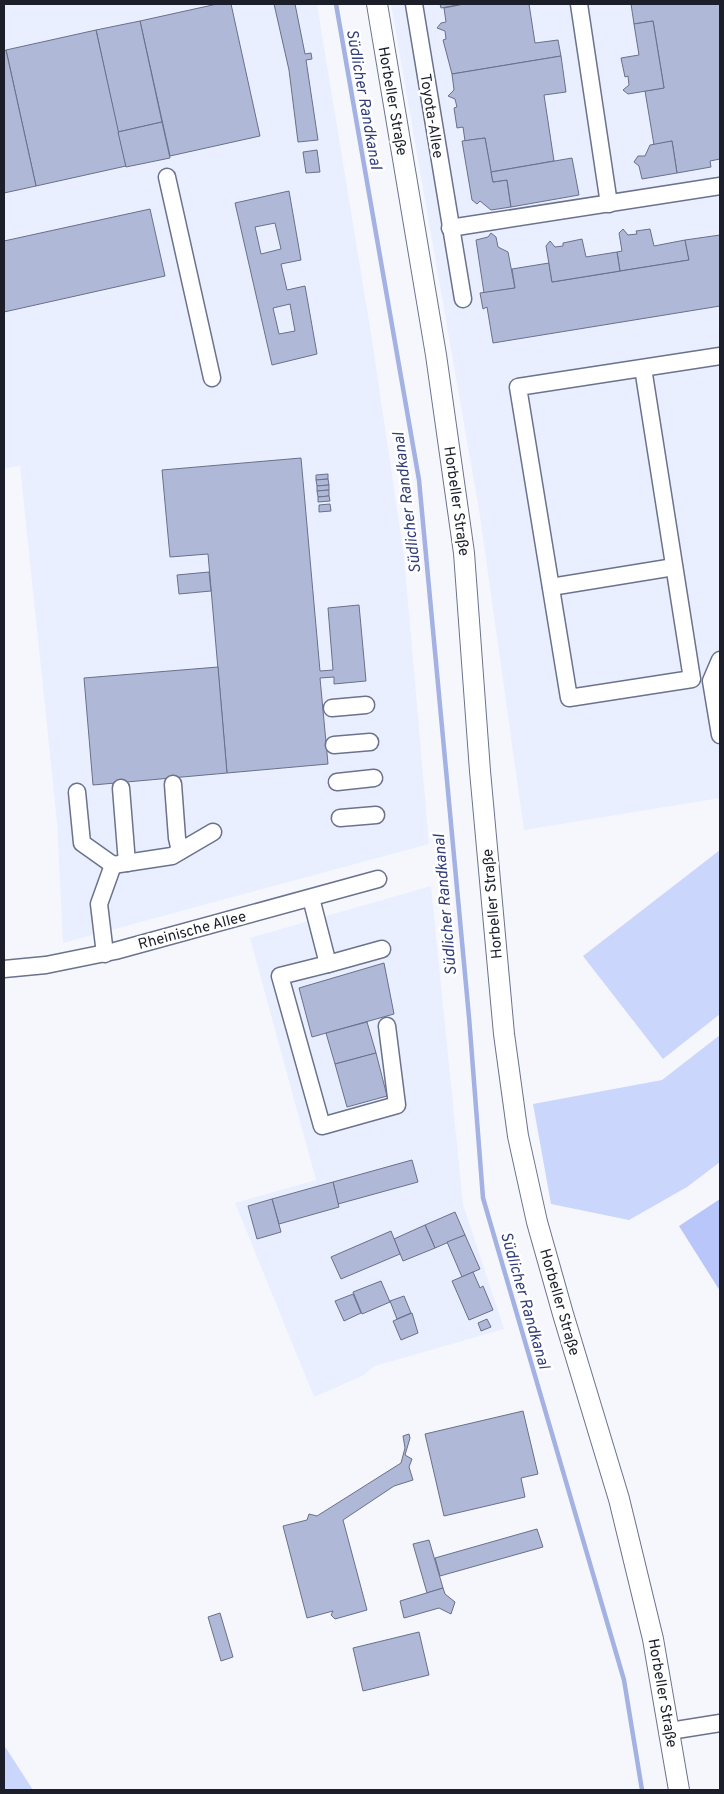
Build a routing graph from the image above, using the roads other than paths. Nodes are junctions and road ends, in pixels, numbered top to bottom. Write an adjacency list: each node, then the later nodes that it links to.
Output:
1 (377, 4): 38 (main road, Horbeller Straße)
2 (414, 4): 7 (street, Toyota-Allee)
3 (580, 4): 6 (street)
4 (167, 178): 11 (street)
5 (720, 186): 6 (street)
6 (609, 204): 7 (street)
7 (450, 228): 8 (street, Toyota-Allee)
8 (462, 299)
9 (720, 356): 10 (street)
10 (643, 368): 12 (street); 13 (street)
11 (212, 378)
12 (674, 567): 13 (street); 13 (street)
13 (552, 587)
14 (720, 660): 17 (street)
15 (366, 705): 16 (street)
16 (332, 708)
17 (720, 735)
18 (370, 742): 19 (street)
19 (334, 745)
20 (374, 778): 21 (street)
21 (337, 782)
22 (172, 784): 28 (street)
23 (121, 788): 29 (street)
24 (77, 792): 29 (street)
25 (376, 814): 26 (street)
26 (340, 818)
27 (213, 832): 28 (street)
28 (180, 851): 29 (street)
29 (120, 864): 33 (street)
30 (378, 879): 31 (street, Rheinische Allee)
31 (311, 898): 33 (street, Rheinische Allee); 34 (street)
32 (382, 949): 34 (street)
33 (105, 954): 35 (street, Rheinische Allee)
34 (328, 964): 36 (street)
35 (4, 969)
36 (387, 1026)
37 (720, 1723): 38 (street)
38 (670, 1731): 39 (main road, Horbeller Straße)
39 (680, 1790)

